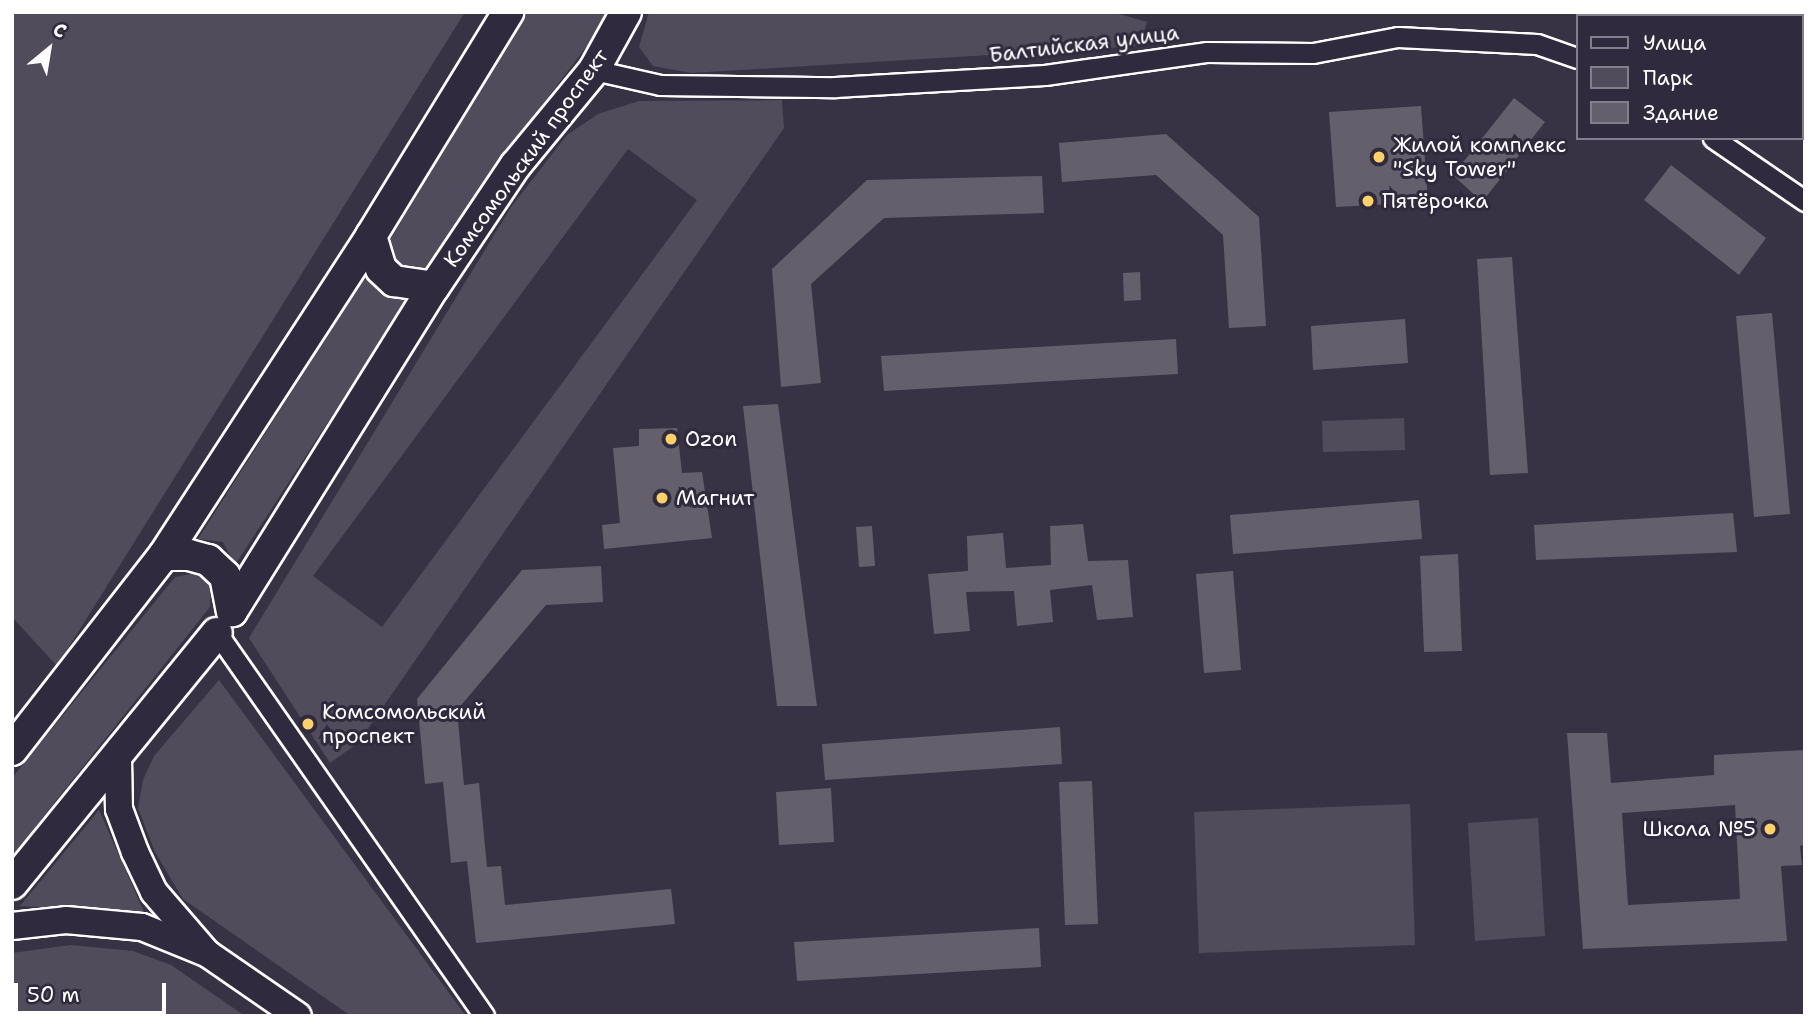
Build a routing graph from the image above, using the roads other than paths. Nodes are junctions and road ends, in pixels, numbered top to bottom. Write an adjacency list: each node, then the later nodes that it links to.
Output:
1 (508, 12): 7 (main road)
2 (626, 12): 4 (main road, Комсомольский проспект)
3 (1576, 58): 4 (street, Балтийская улица)
4 (594, 70): 8 (main road, Комсомольский проспект)
5 (1716, 140): 6 (street)
6 (1805, 201)
7 (371, 236): 8 (main road); 9 (main road)
8 (434, 287): 10 (main road, Комсомольский проспект)
9 (164, 555): 10 (main road); 11 (main road)
10 (224, 622): 12 (main road, Комсомольский проспект); 17 (street)
11 (12, 750)
12 (118, 758): 13 (main road, Комсомольский проспект); 15 (main road)
13 (12, 884)
14 (12, 926): 15 (main road)
15 (208, 954): 16 (main road)
16 (298, 1016)
17 (484, 1016)

